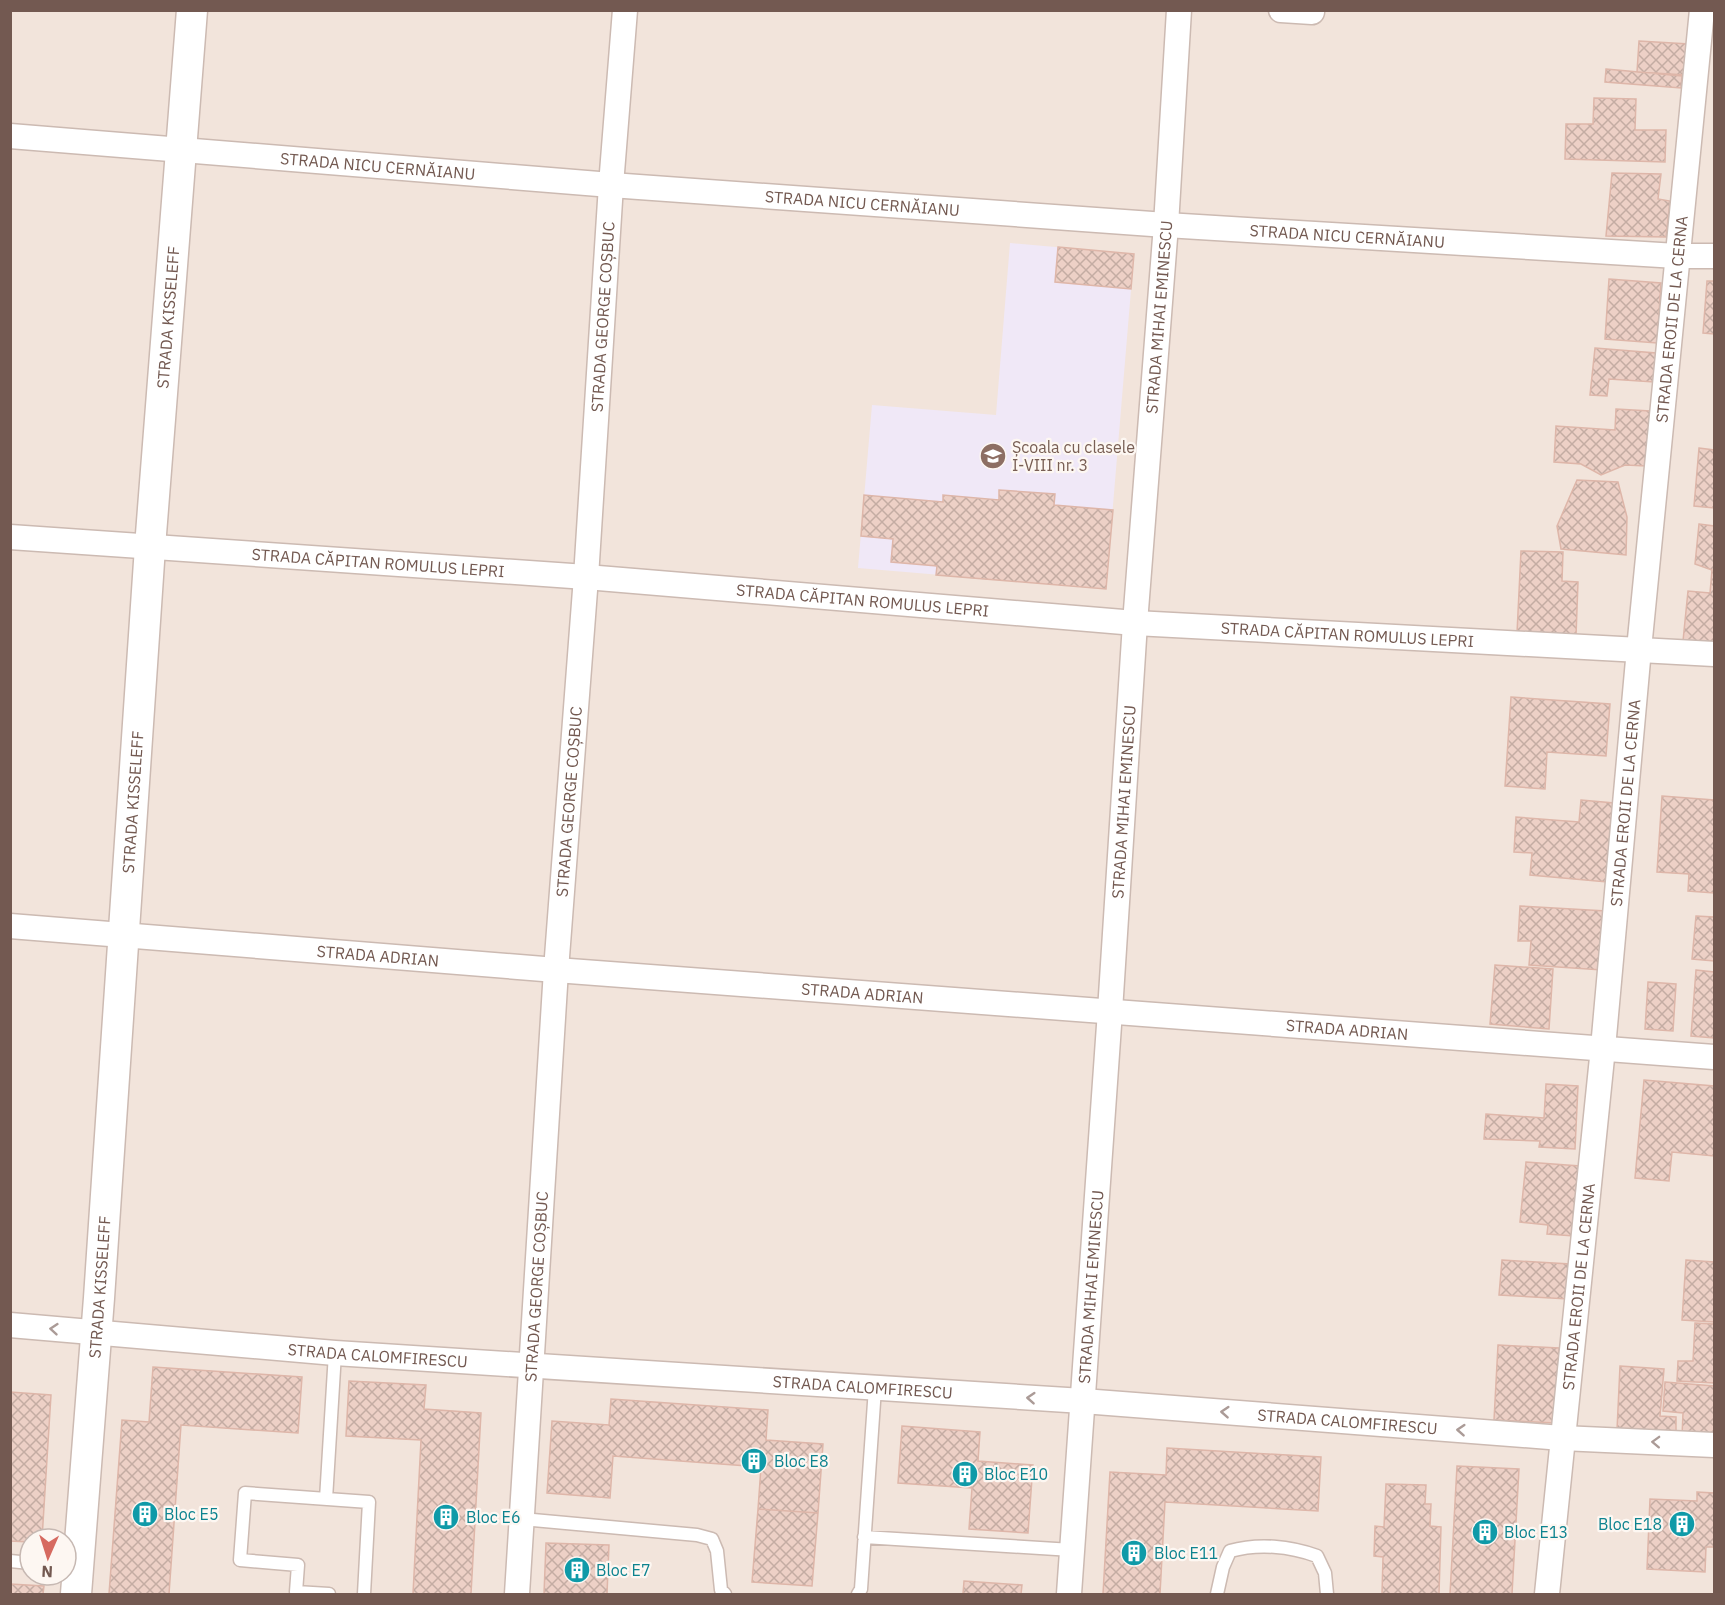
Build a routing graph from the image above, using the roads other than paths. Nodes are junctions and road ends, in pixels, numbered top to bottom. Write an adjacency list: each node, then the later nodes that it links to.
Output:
1 (192, 10): 8 (street, STRADA KISSELEFF)
2 (625, 10): 9 (street, STRADA GEORGE COȘBUC)
3 (1179, 10): 10 (street, STRADA MIHAI EMINESCU)
4 (1281, 10): 5 (street)
5 (1312, 10)
6 (1702, 10): 11 (street, STRADA EROII DE LA CERNA)
7 (10, 136): 8 (street, STRADA NICU CERNĂIANU)
8 (182, 149): 9 (street, STRADA NICU CERNĂIANU); 14 (street, STRADA KISSELEFF)
9 (611, 185): 10 (street, STRADA NICU CERNĂIANU); 15 (street, STRADA GEORGE COȘBUC)
10 (1166, 225): 11 (street, STRADA NICU CERNĂIANU); 16 (street, STRADA MIHAI EMINESCU)
11 (1677, 256): 12 (street, STRADA NICU CERNĂIANU); 17 (street, STRADA EROII DE LA CERNA)
12 (1714, 256)
13 (10, 537): 14 (street, STRADA CĂPITAN ROMULUS LEPRI)
14 (150, 547): 15 (street, STRADA CĂPITAN ROMULUS LEPRI); 20 (street, STRADA KISSELEFF)
15 (586, 577): 16 (street, STRADA CĂPITAN ROMULUS LEPRI); 21 (street, STRADA GEORGE COȘBUC)
16 (1135, 622): 17 (street, STRADA CĂPITAN ROMULUS LEPRI); 22 (street, STRADA MIHAI EMINESCU)
17 (1639, 649): 18 (street, STRADA CĂPITAN ROMULUS LEPRI); 23 (street, STRADA EROII DE LA CERNA)
18 (1714, 654)
19 (10, 926): 20 (street, STRADA ADRIAN)
20 (124, 936): 21 (street, STRADA ADRIAN); 26 (street, STRADA KISSELEFF)
21 (556, 970): 22 (street, STRADA ADRIAN); 28 (street, STRADA GEORGE COȘBUC)
22 (1110, 1011): 23 (street, STRADA ADRIAN); 30 (street, STRADA MIHAI EMINESCU)
23 (1603, 1048): 24 (street, STRADA ADRIAN); 31 (street, STRADA EROII DE LA CERNA)
24 (1714, 1057)
25 (10, 1325): 26 (street, STRADA CALOMFIRESCU, one-way to 25)
26 (97, 1333): 27 (street, STRADA CALOMFIRESCU); 35 (street, STRADA KISSELEFF)
27 (335, 1353): 28 (street, STRADA CALOMFIRESCU); 33 (lane)
28 (532, 1367): 29 (street, STRADA CALOMFIRESCU); 34 (street, STRADA GEORGE COȘBUC)
29 (875, 1388): 30 (street, STRADA CALOMFIRESCU, one-way to 29); 36 (lane)
30 (1083, 1401): 31 (street, STRADA CALOMFIRESCU, one-way to 30); 37 (street, STRADA MIHAI EMINESCU)
31 (1562, 1438): 32 (street, STRADA CALOMFIRESCU, one-way to 31); 46 (street, STRADA EROII DE LA CERNA)
32 (1714, 1444)
33 (326, 1499): 38 (lane); 39 (lane)
34 (522, 1519): 40 (street, STRADA GEORGE COȘBUC); 41 (lane)
35 (78, 1527)
36 (864, 1537): 37 (lane); 42 (lane)
37 (1072, 1550): 43 (street, STRADA MIHAI EMINESCU)
38 (329, 1594)
39 (364, 1594)
40 (517, 1594)
41 (725, 1594)
42 (858, 1594)
43 (1069, 1594)
44 (1217, 1594): 45 (lane)
45 (1327, 1594)
46 (1547, 1594)

